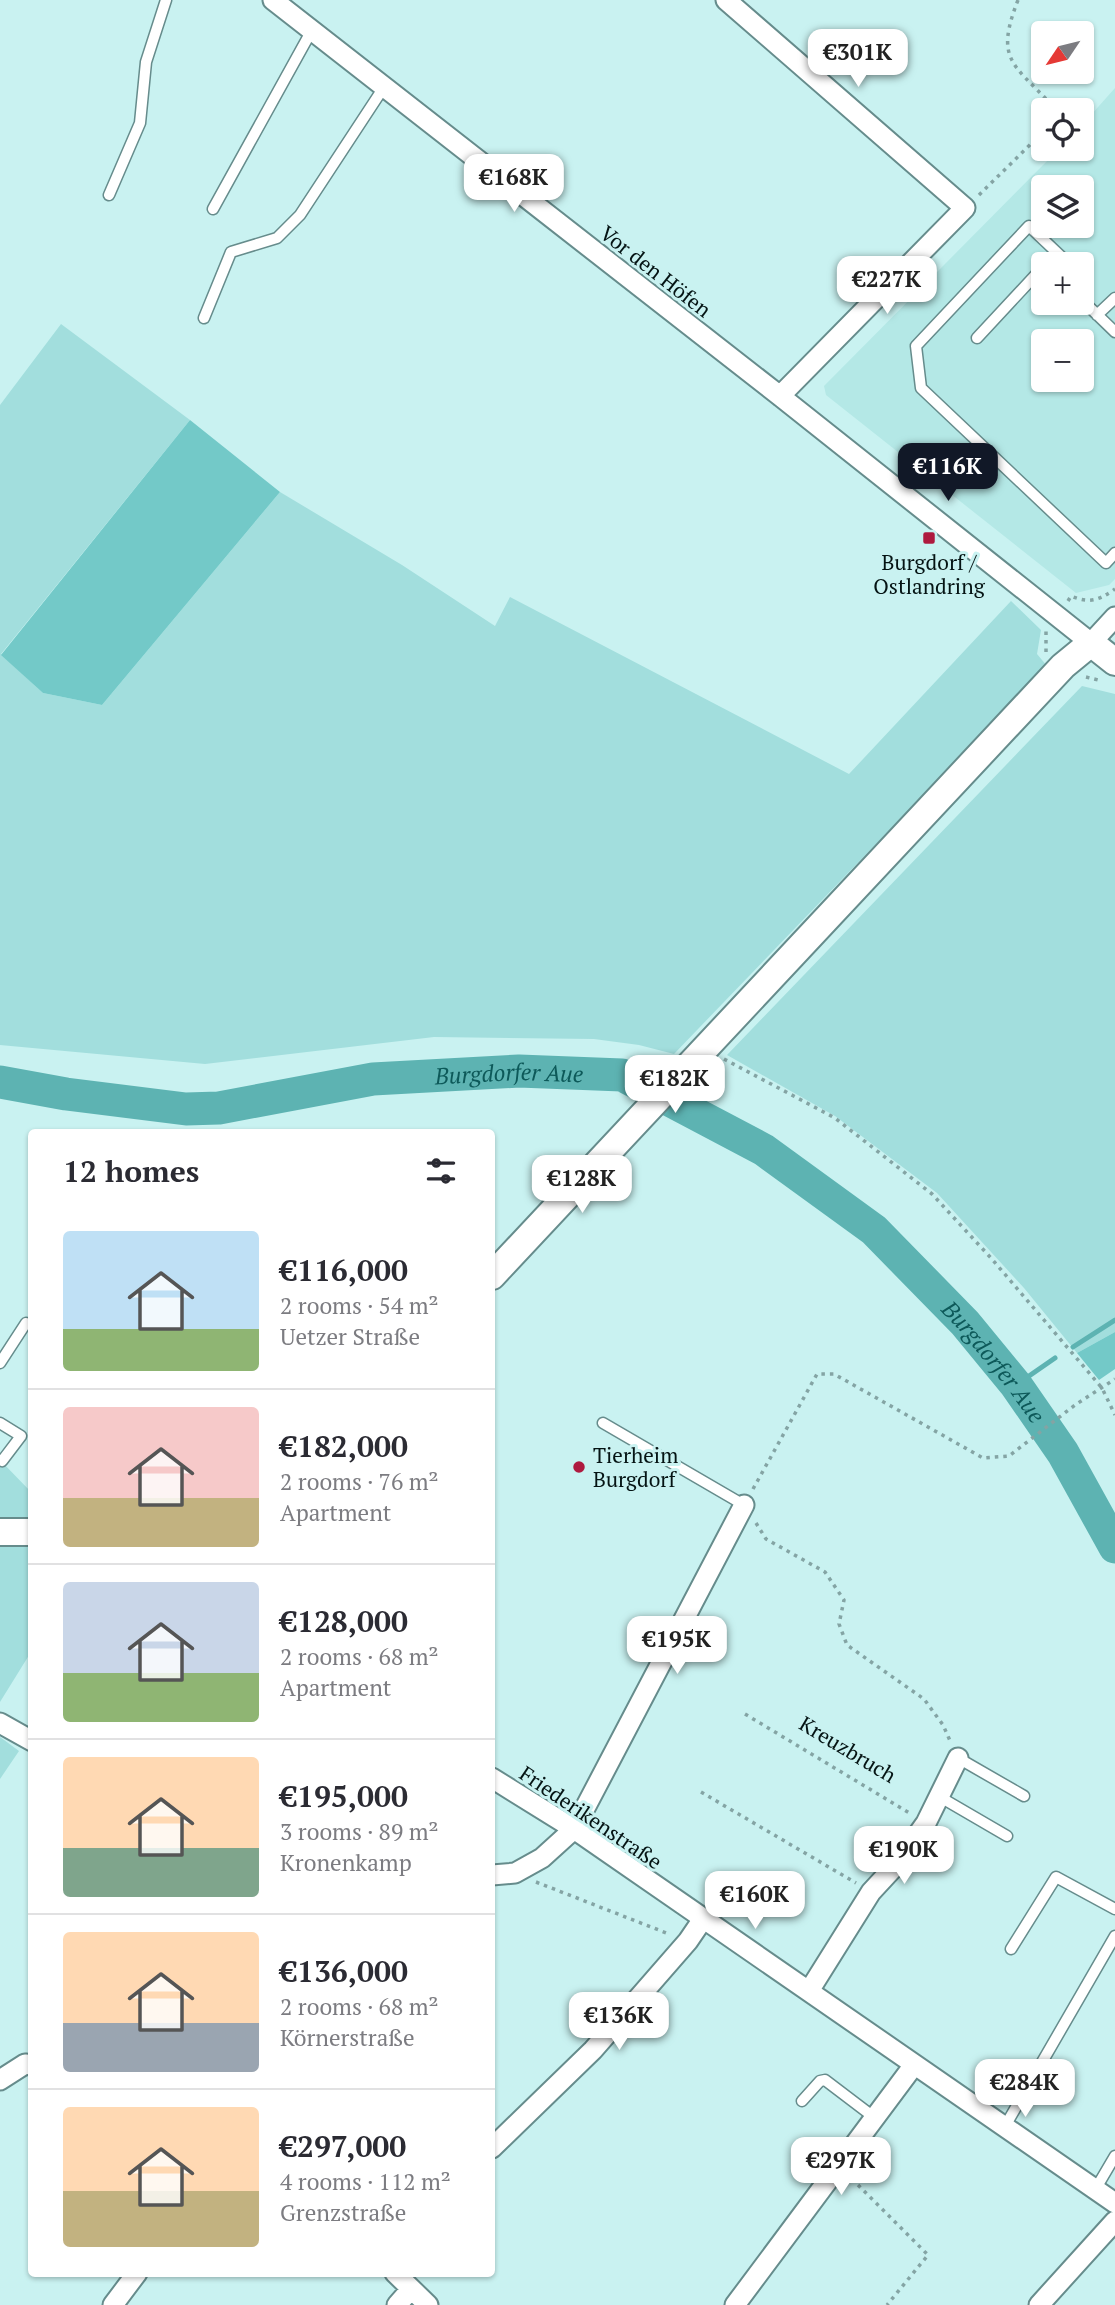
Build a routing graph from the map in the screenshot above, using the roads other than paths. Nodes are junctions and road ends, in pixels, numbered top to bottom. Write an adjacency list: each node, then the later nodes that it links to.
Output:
1 (166, 0): 6 (lane)
2 (273, 0): 4 (street, Vor den Höfen)
3 (726, 0): 16 (street)
4 (312, 30): 5 (street, Vor den Höfen); 7 (lane)
5 (384, 87): 13 (lane); 16 (street, Vor den Höfen)
6 (109, 195)
7 (213, 209)
8 (1056, 252): 17 (lane)
9 (1031, 280): 15 (lane)
10 (1115, 298): 12 (lane)
11 (1094, 312): 12 (lane)
12 (1097, 315): 14 (lane)
13 (204, 318)
14 (1115, 332)
15 (977, 338)
16 (780, 396): 19 (street, Vor den Höfen)
17 (1115, 553)
18 (1115, 617): 19 (street)
19 (1091, 643): 20 (street); 21 (street)
20 (1115, 662)
21 (495, 1273)
22 (26, 1323): 23 (lane)
23 (0, 1363)
24 (0, 1423): 26 (lane)
25 (603, 1423): 27 (lane)
26 (0, 1460)
27 (744, 1505): 36 (street)
28 (0, 1532): 29 (street)
29 (28, 1532)
30 (0, 1723): 31 (street)
31 (28, 1739)
32 (958, 1758): 34 (lane); 35 (street)
33 (495, 1780): 36 (street, Friederikenstraße)
34 (1024, 1796)
35 (940, 1797): 37 (lane); 43 (street)
36 (574, 1829): 38 (street); 40 (street, Friederikenstraße)
37 (1007, 1836)
38 (495, 1875)
39 (1115, 1909): 42 (lane)
40 (703, 1919): 43 (street, Friederikenstraße); 50 (street)
41 (1115, 1936): 49 (lane)
42 (1011, 1949)
43 (809, 1991): 45 (street, Friederikenstraße)
44 (28, 2064): 46 (street)
45 (914, 2065): 48 (street); 49 (street, Friederikenstraße)
46 (0, 2080)
47 (802, 2101): 48 (lane)
48 (874, 2118): 61 (street)
49 (1004, 2128): 52 (street, Friederikenstraße)
50 (495, 2145)
51 (1115, 2156): 52 (lane)
52 (1095, 2190): 53 (street, Friederikenstraße)
53 (1115, 2203)
54 (1115, 2221): 62 (street)
55 (134, 2277): 58 (street)
56 (399, 2277): 57 (street)
57 (411, 2289): 59 (street); 60 (street)
58 (113, 2305)
59 (397, 2305)
60 (428, 2305)
61 (735, 2305)
62 (1039, 2305)

